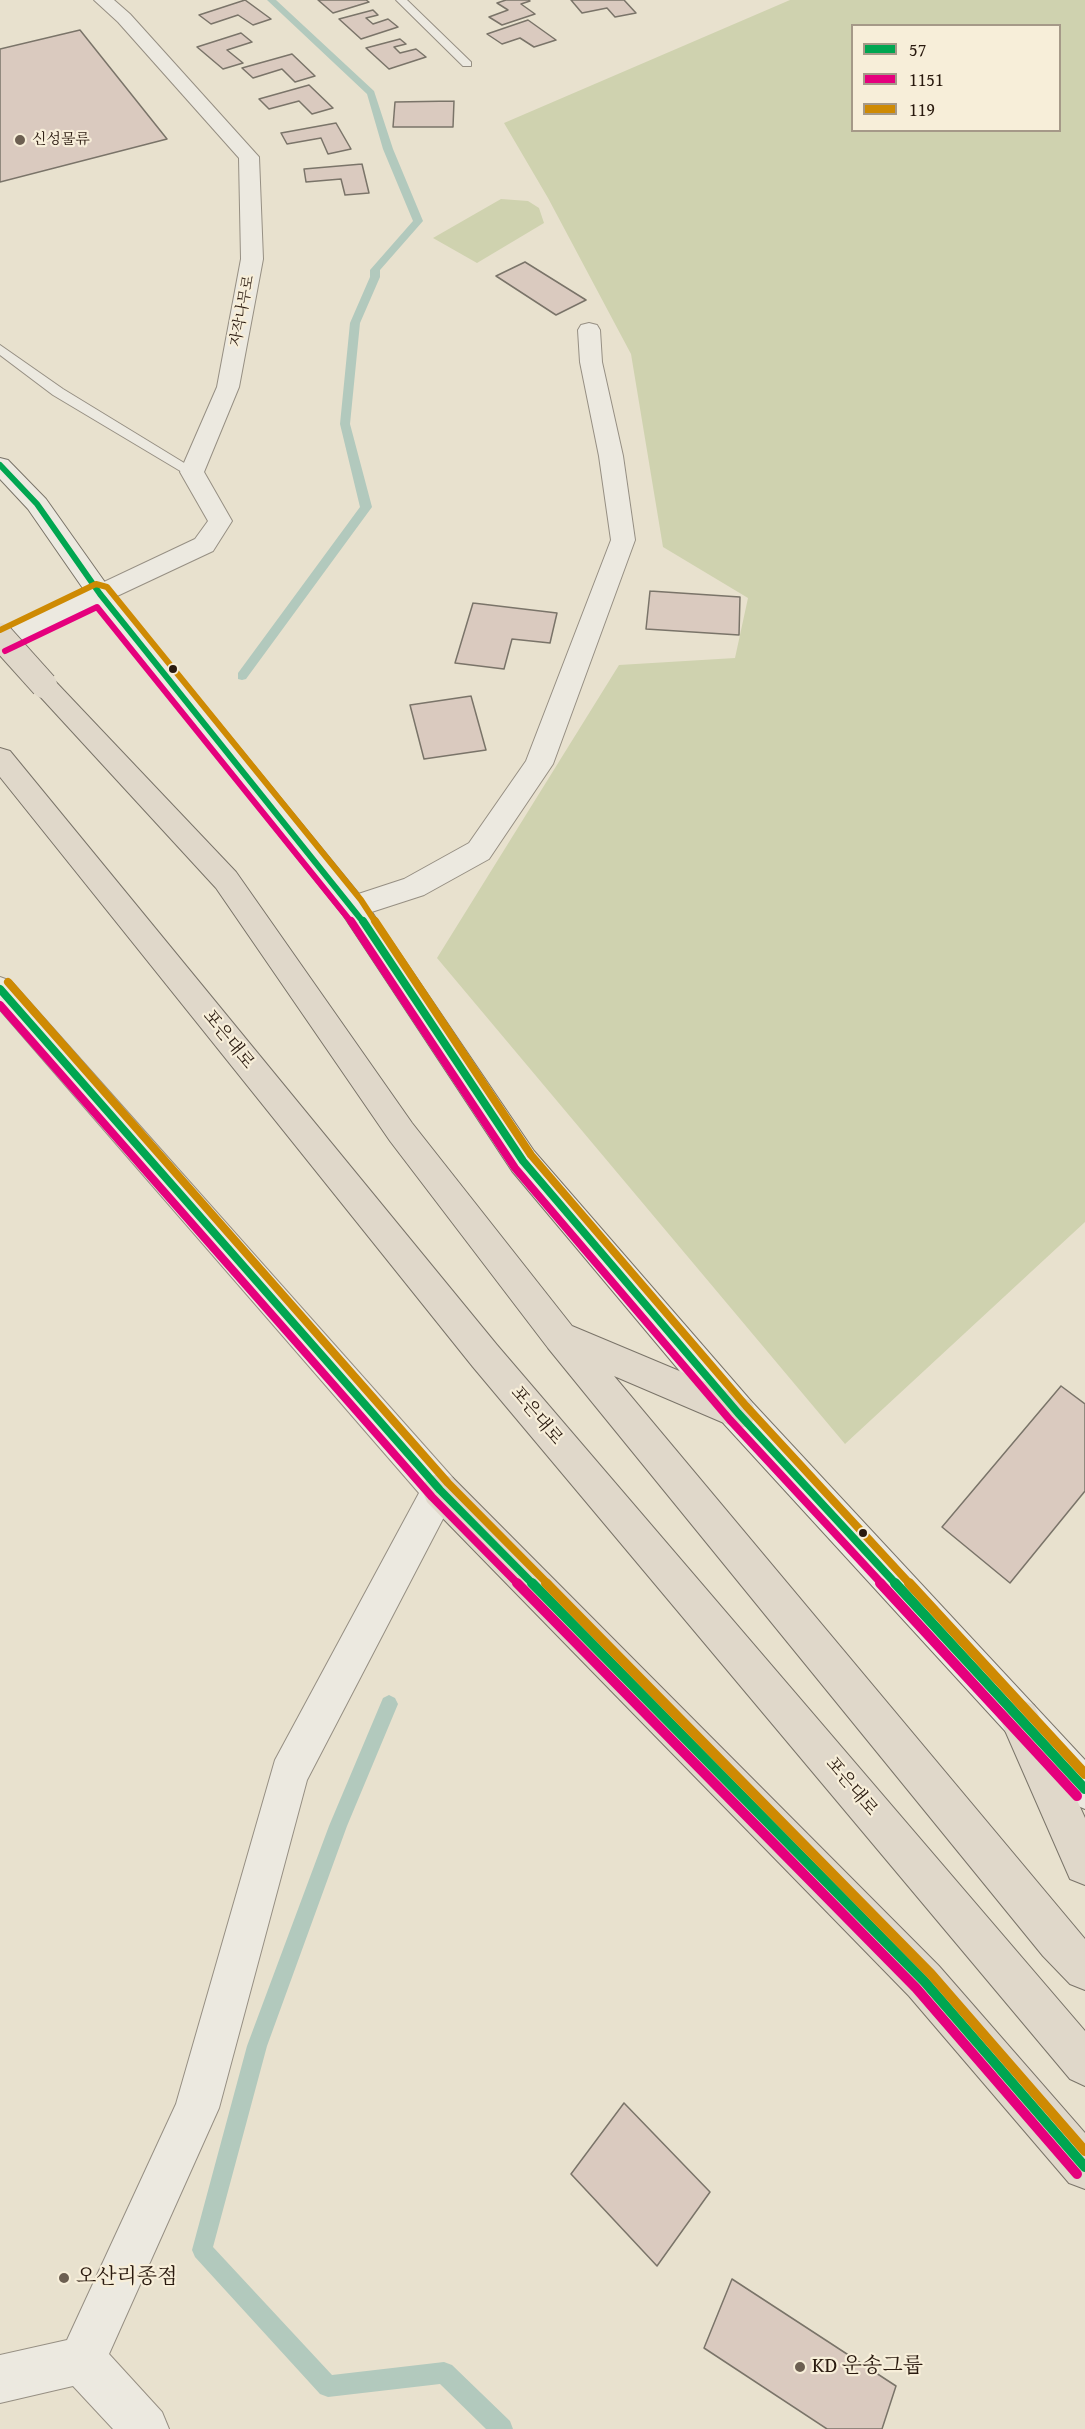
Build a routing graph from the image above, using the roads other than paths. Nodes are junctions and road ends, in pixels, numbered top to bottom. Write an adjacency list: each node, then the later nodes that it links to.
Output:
1 (102, 0): 7 (street, 자작나무로)
2 (401, 0): 3 (lane)
3 (467, 64)
4 (589, 330): 12 (street)
5 (0, 349): 7 (lane)
6 (0, 465): 8 (street)
7 (192, 472): 8 (street)
8 (100, 594): 10 (street); 12 (street)
9 (0, 636): 14 (highway, bridge)
10 (0, 642)
11 (0, 758): 21 (highway, 포은대로)
12 (353, 907): 15 (street)
13 (0, 989): 16 (street)
14 (560, 1337): 15 (highway); 20 (highway)
15 (738, 1413): 17 (street)
16 (440, 1490): 22 (highway); 23 (street)
17 (1020, 1719): 18 (street); 19 (highway)
18 (1085, 1789)
19 (1085, 1864)
20 (1085, 1969)
21 (1085, 2064)
22 (1085, 2167)
23 (82, 2360): 24 (street); 25 (street)
24 (0, 2379)
25 (145, 2429)

